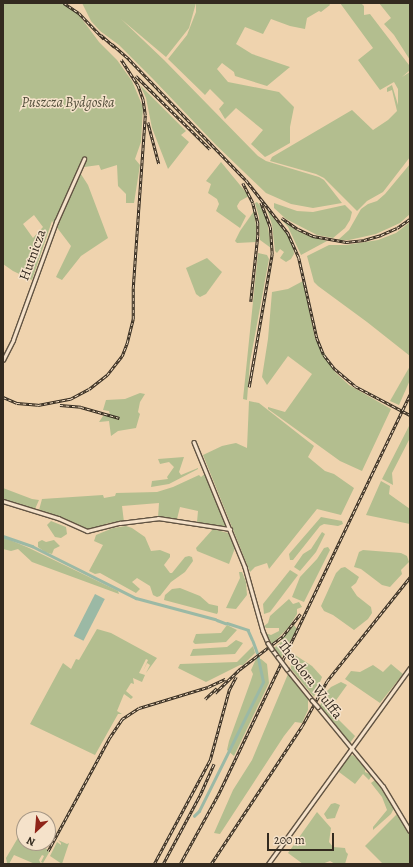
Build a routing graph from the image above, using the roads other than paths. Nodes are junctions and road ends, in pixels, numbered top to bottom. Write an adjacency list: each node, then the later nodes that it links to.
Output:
1 (84, 159): 2 (street, Hutnicza)
2 (3, 360)
3 (194, 442): 5 (street, Theodora Wulffa)
4 (3, 501): 5 (street)
5 (230, 528): 7 (street, Theodora Wulffa, bridge)
6 (410, 668): 7 (street)
7 (352, 749): 8 (street, Theodora Wulffa); 9 (street)
8 (410, 832)
9 (268, 864)

